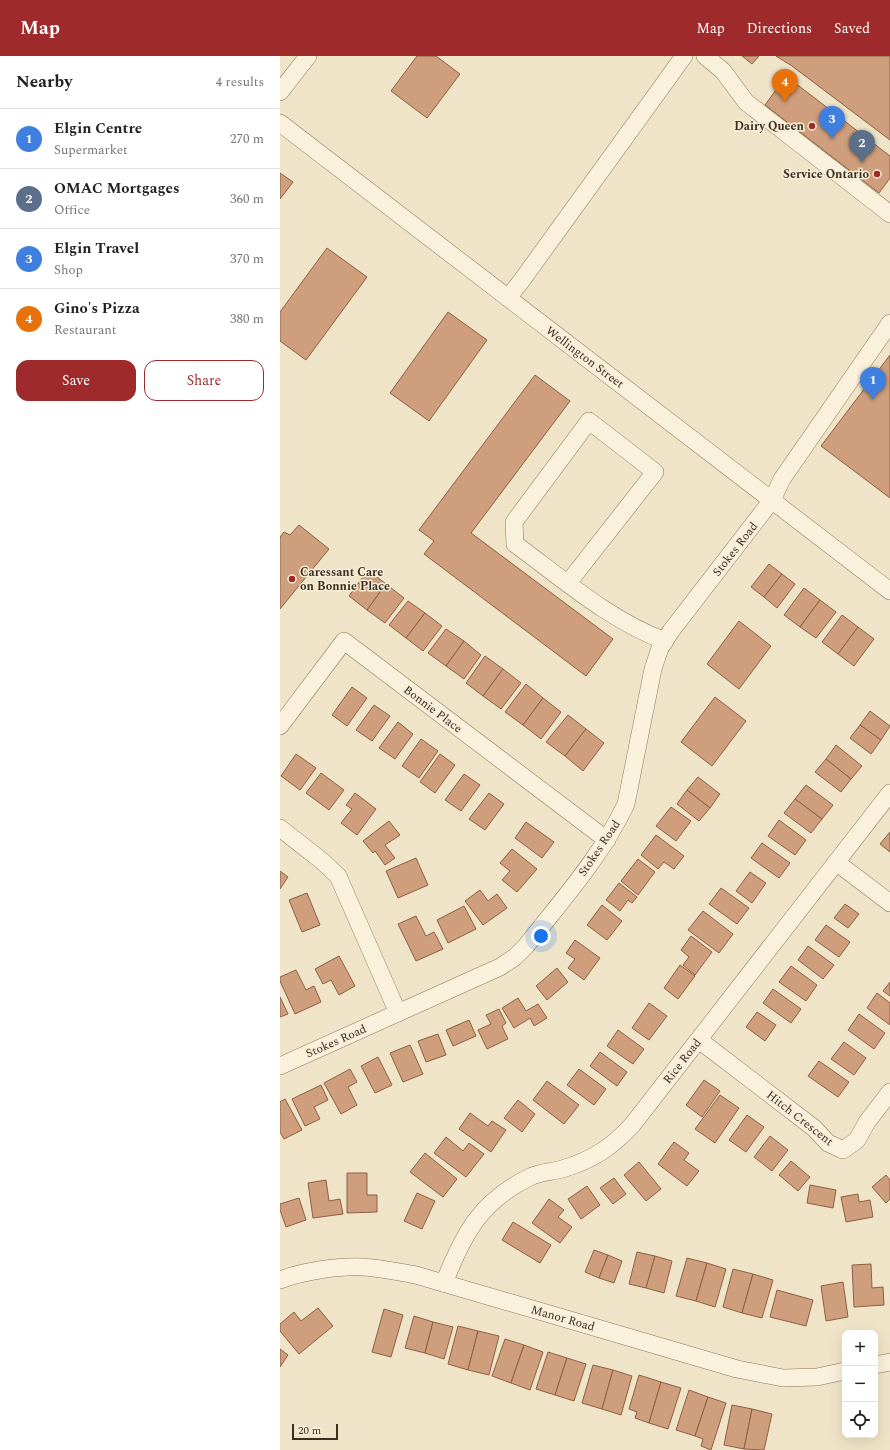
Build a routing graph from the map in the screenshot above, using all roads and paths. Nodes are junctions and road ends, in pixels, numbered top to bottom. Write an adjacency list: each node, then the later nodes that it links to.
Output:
1 (308, 56): 4 (street)
2 (684, 56): 7 (street)
3 (704, 56): 6 (street)
4 (280, 92)
5 (280, 123): 7 (street, Wellington Street)
6 (890, 214)
7 (508, 298): 9 (street, Wellington Street)
8 (890, 323): 9 (street, Stokes Road)
9 (772, 500): 11 (street, Wellington Street); 12 (street, Stokes Road)
10 (568, 583): 10 (street); 12 (street)
11 (890, 591)
12 (665, 641): 16 (street, Stokes Road)
13 (280, 726): 16 (street, Bonnie Place)
14 (890, 793): 17 (street, Rice Road)
15 (280, 828): 19 (street)
16 (607, 840): 19 (street, Stokes Road)
17 (836, 862): 18 (street); 20 (street, Rice Road)
18 (890, 903)
19 (398, 1013): 21 (street, Stokes Road)
20 (699, 1040): 22 (street, Hitch Crescent); 24 (street, Rice Road)
21 (280, 1066)
22 (890, 1092)
23 (280, 1280): 24 (street, Manor Road)
24 (444, 1283): 27 (street, Manor Road)
25 (890, 1362): 26 (street)
26 (878, 1364)
27 (842, 1372)

